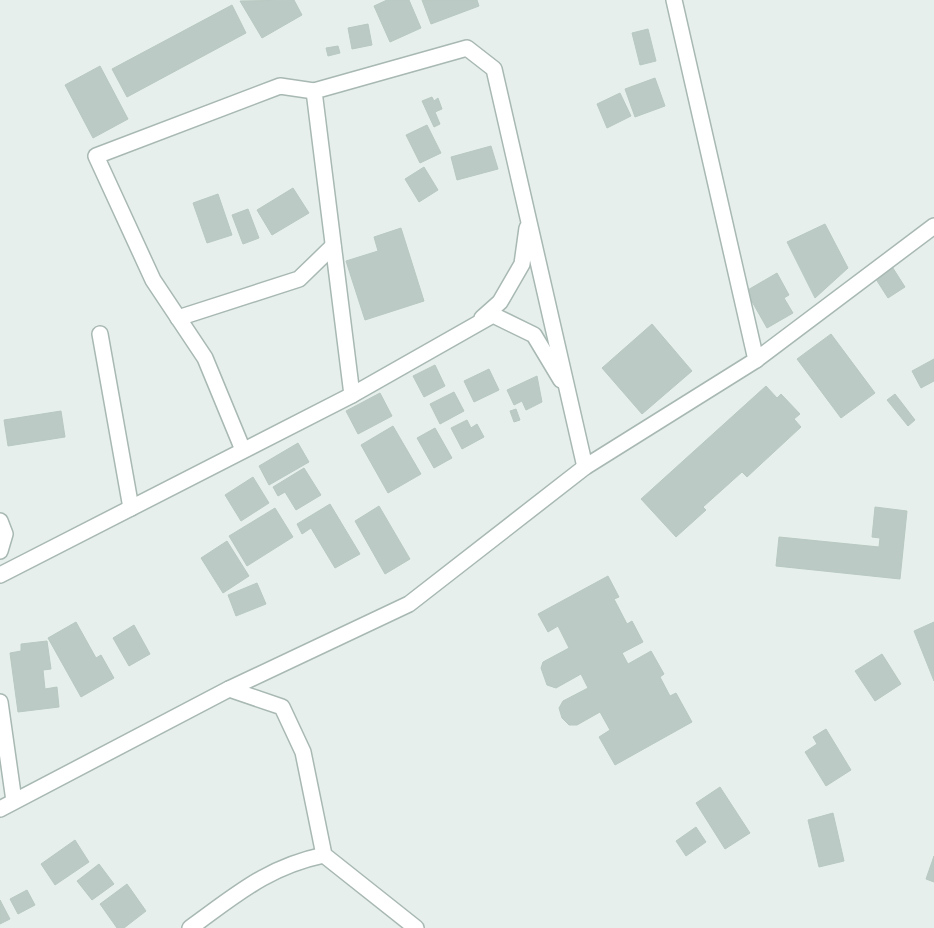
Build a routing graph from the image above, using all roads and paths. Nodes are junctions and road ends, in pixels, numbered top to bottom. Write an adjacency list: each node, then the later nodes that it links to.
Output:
1 (674, 0): 9 (street)
2 (314, 91): 3 (street); 5 (street); 6 (street)
3 (528, 217): 7 (street); 10 (street)
4 (934, 226): 9 (street)
5 (333, 246): 6 (street); 11 (street)
6 (178, 318): 12 (street)
7 (473, 326): 10 (street); 11 (street)
8 (100, 334): 14 (street)
9 (756, 360): 13 (street)
10 (568, 391): 13 (street)
11 (352, 395): 12 (street)
12 (243, 450): 14 (street)
13 (585, 467): 18 (street)
14 (131, 508): 17 (street)
15 (0, 521): 16 (street)
16 (0, 551)
17 (0, 575)
18 (229, 688): 20 (street); 22 (street)
19 (0, 702): 20 (street)
20 (14, 801): 21 (street)
21 (0, 809)
22 (324, 855): 23 (street); 24 (street)
23 (190, 928)
24 (416, 928)

